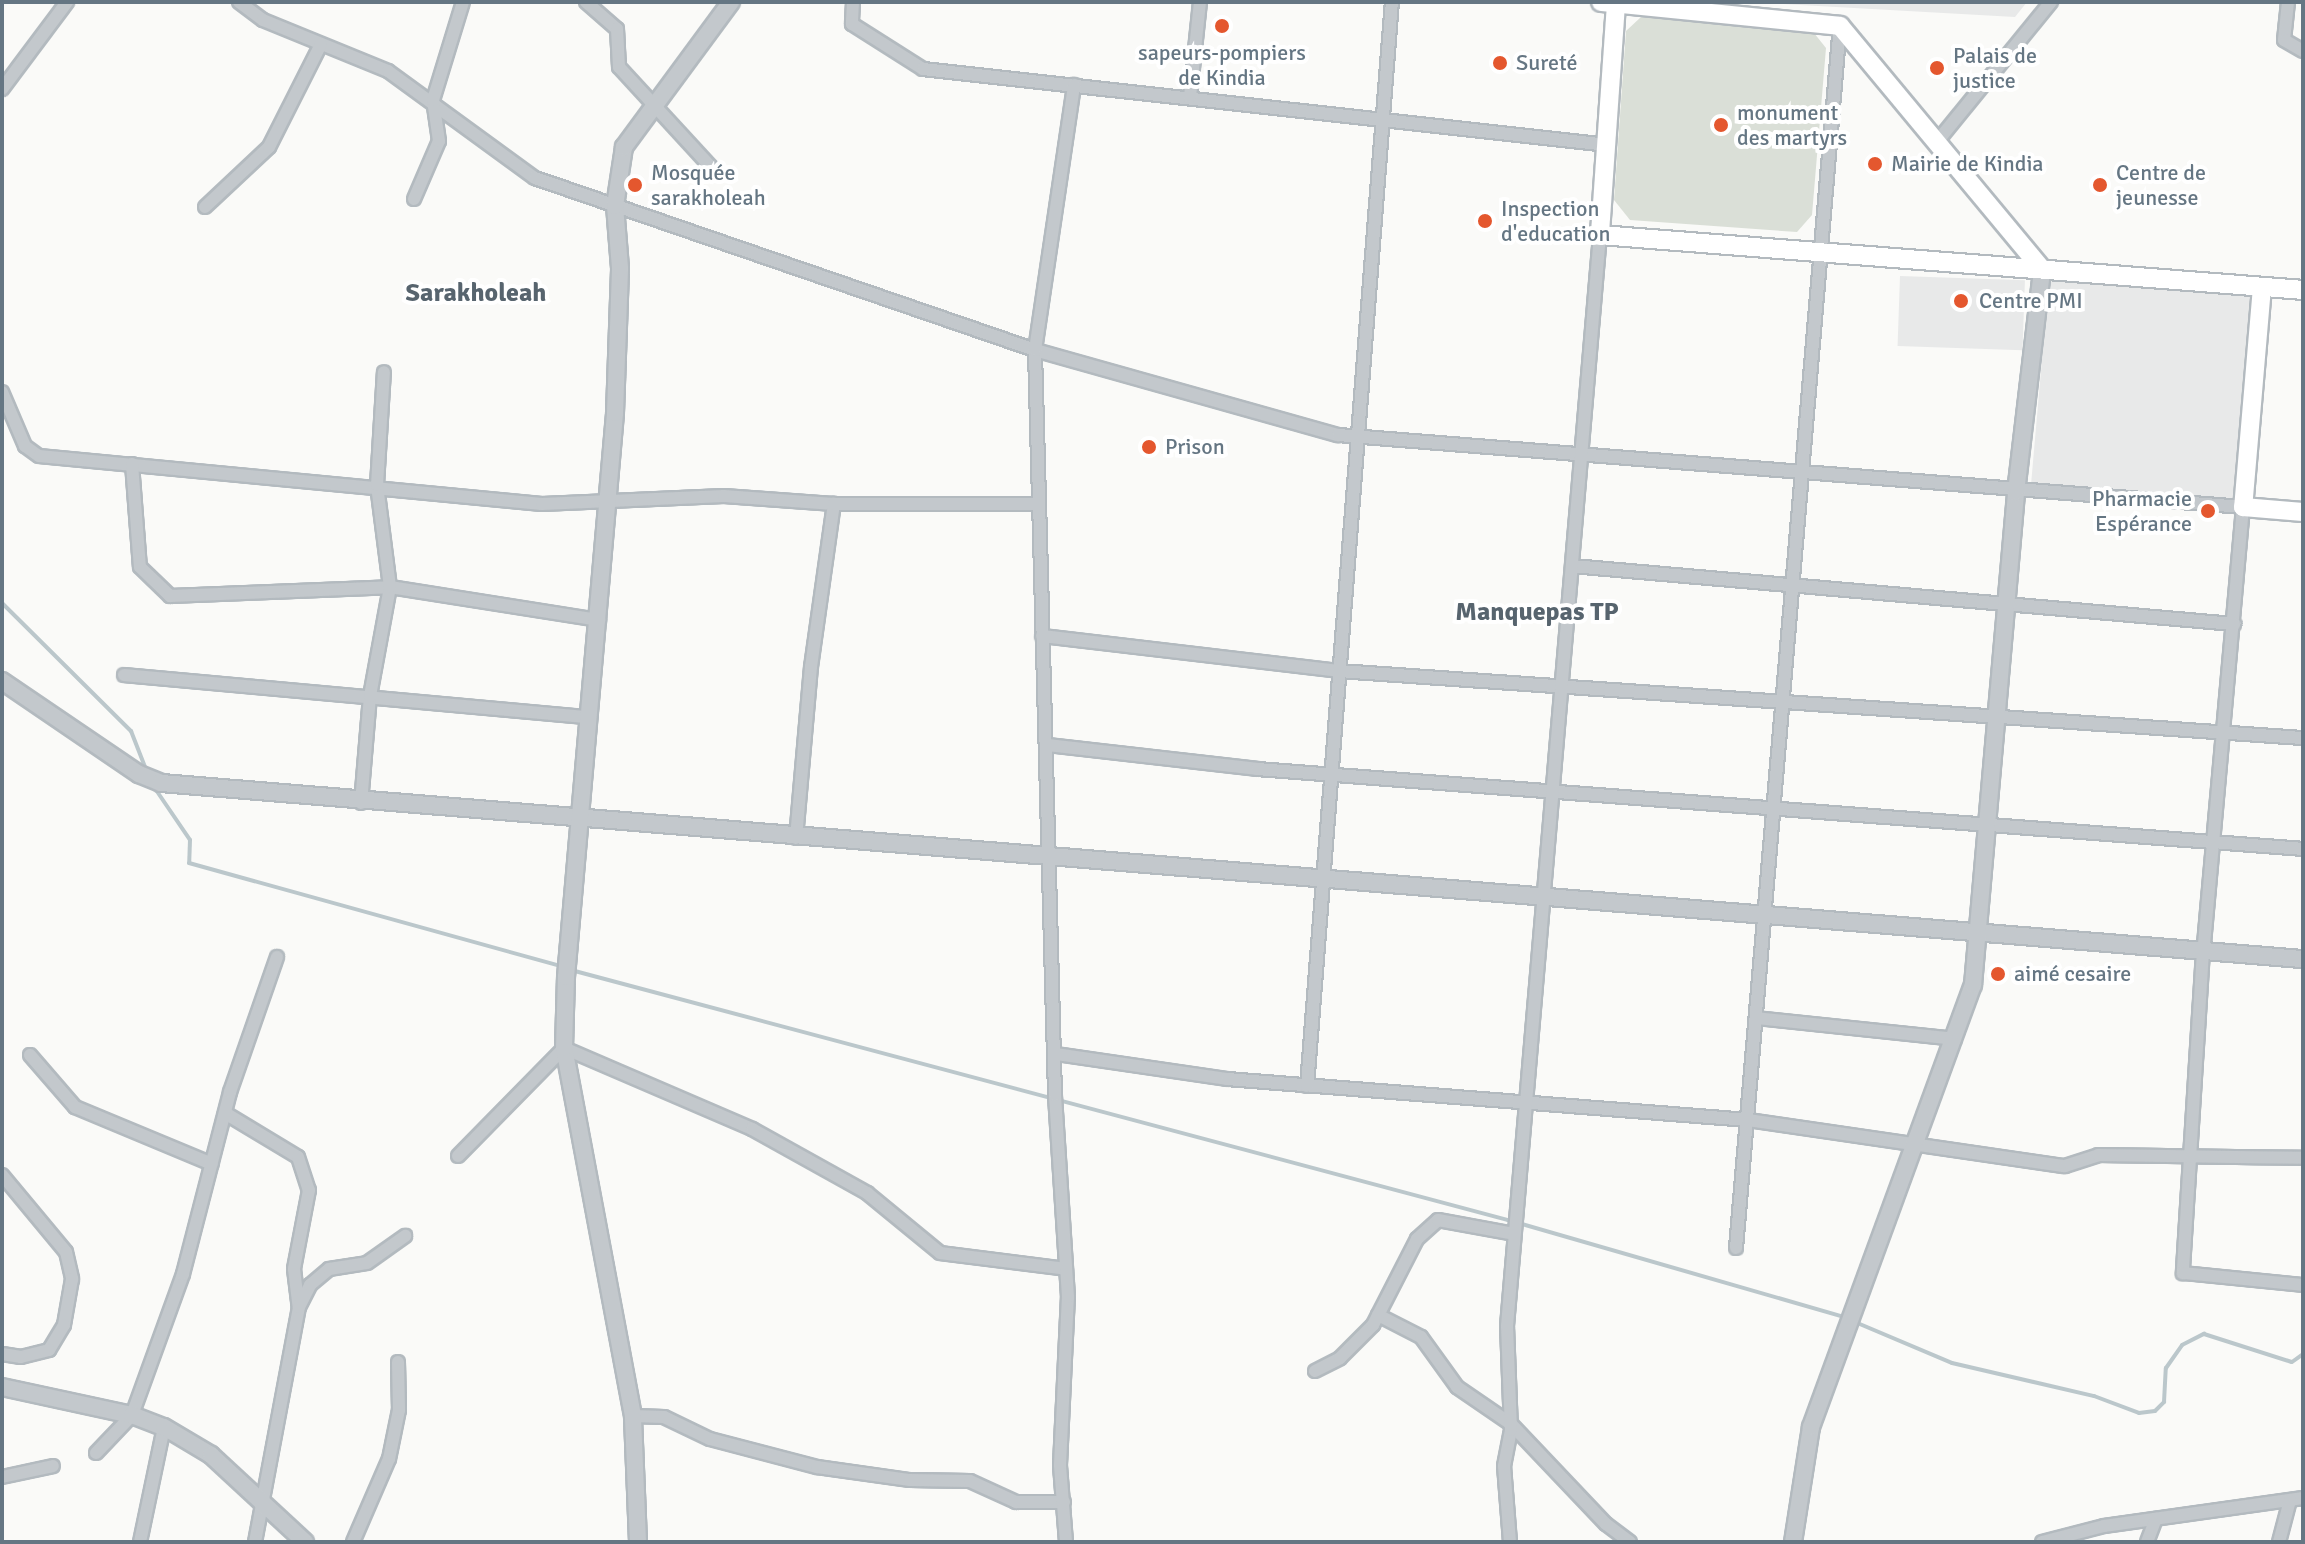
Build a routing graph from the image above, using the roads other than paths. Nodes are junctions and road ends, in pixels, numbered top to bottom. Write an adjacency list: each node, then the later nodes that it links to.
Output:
1 (67, 2): 16 (street)
2 (239, 2): 13 (street)
3 (463, 2): 18 (street)
4 (586, 2): 19 (street)
5 (731, 2): 19 (street)
6 (853, 2): 15 (street)
7 (1200, 2): 17 (street)
8 (1392, 2): 20 (street)
9 (2051, 2): 21 (street)
10 (2288, 2): 14 (street)
11 (1611, 3): 12 (main road); 22 (main road)
12 (1840, 26): 21 (main road); 28 (street)
13 (321, 44): 18 (street); 26 (street)
14 (2303, 51)
15 (1074, 85): 17 (street); 32 (street)
16 (2, 89)
17 (1190, 97): 20 (street)
18 (433, 100): 24 (street); 25 (street)
19 (654, 109): 23 (street); 25 (street)
20 (1382, 123): 22 (street); 35 (street)
21 (1936, 143): 29 (main road)
22 (1608, 145): 27 (main road)
23 (711, 167)
24 (414, 199)
25 (615, 206): 32 (street); 41 (street)
26 (205, 207)
27 (1600, 235): 28 (main road); 36 (street)
28 (1822, 252): 29 (main road); 38 (street)
29 (2042, 269): 30 (main road); 40 (street)
30 (2262, 287): 31 (main road); 44 (main road)
31 (2303, 290)
32 (1035, 350): 35 (street); 43 (street)
33 (384, 372): 39 (street)
34 (2, 392): 37 (street)
35 (1358, 439): 36 (street); 53 (street)
36 (1582, 459): 38 (street); 46 (street)
37 (132, 464): 39 (street); 48 (street)
38 (1803, 475): 40 (street); 47 (street)
39 (377, 485): 41 (street); 48 (street)
40 (2016, 492): 44 (street); 49 (street)
41 (608, 501): 42 (street); 50 (street)
42 (834, 504): 43 (street); 70 (street)
43 (1039, 504): 52 (street)
44 (2243, 507): 45 (main road); 51 (street)
45 (2303, 512)
46 (1572, 566): 47 (street); 56 (street)
47 (1793, 586): 49 (street); 58 (street)
48 (390, 587): 50 (street); 57 (street)
49 (2008, 605): 51 (street); 59 (street)
50 (599, 620): 60 (street)
51 (2234, 624): 61 (street)
52 (1042, 636): 53 (street); 63 (street)
53 (1339, 671): 56 (street); 64 (street)
54 (124, 675): 57 (street)
55 (2, 681): 66 (street)
56 (1561, 687): 58 (street); 65 (street)
57 (370, 696): 60 (street); 66 (street)
58 (1783, 702): 59 (street); 67 (street)
59 (2000, 715): 61 (street); 69 (street)
60 (590, 717): 68 (street)
61 (2225, 732): 62 (street); 71 (street)
62 (2303, 738)
63 (1047, 745): 64 (street); 73 (street)
64 (1332, 772): 65 (street); 74 (street)
65 (1552, 789): 67 (street); 75 (street)
66 (361, 803): 68 (street)
67 (1774, 807): 69 (street); 76 (street)
68 (583, 821): 70 (street); 83 (street)
69 (1989, 824): 71 (street); 77 (street)
70 (796, 838): 73 (street)
71 (2215, 842): 72 (street); 78 (street)
72 (2303, 849)
73 (1052, 858): 74 (street); 84 (street)
74 (1323, 880): 75 (street); 86 (street)
75 (1542, 898): 76 (street); 87 (street)
76 (1765, 916): 77 (street); 81 (street)
77 (1981, 933): 78 (street); 82 (street)
78 (2203, 951): 80 (street); 92 (street)
79 (277, 957): 88 (street)
80 (2303, 959)
81 (1756, 1018): 82 (street); 89 (street)
82 (1955, 1039): 90 (street)
83 (564, 1048): 91 (street); 99 (street); 108 (street)
84 (1056, 1054): 86 (street); 99 (street)
85 (30, 1055): 94 (street)
86 (1307, 1086): 87 (street)
87 (1524, 1099): 89 (street); 96 (street)
88 (225, 1113): 94 (street); 101 (street)
89 (1748, 1120): 90 (street); 98 (street)
90 (1917, 1142): 92 (street); 126 (street)
91 (458, 1156)
92 (2190, 1156): 93 (street); 100 (street)
93 (2303, 1158)
94 (212, 1164): 107 (street)
95 (2, 1175): 103 (street)
96 (1515, 1226): 102 (street); 109 (street)
97 (405, 1236): 101 (street)
98 (1736, 1248)
99 (1066, 1269): 116 (street)
100 (2303, 1285)
101 (299, 1307): 115 (street)
102 (1378, 1315): 105 (street); 109 (street)
103 (2, 1354)
104 (398, 1362): 121 (street)
105 (1315, 1371)
106 (2, 1387): 107 (street)
107 (132, 1415): 110 (street); 111 (street)
108 (633, 1416): 116 (street); 122 (street)
109 (1511, 1424): 124 (street); 125 (street)
110 (164, 1427): 115 (street); 118 (street)
111 (96, 1453)
112 (53, 1466): 113 (street)
113 (2, 1477)
114 (2297, 1499): 117 (street); 129 (street)
115 (264, 1500): 119 (street); 120 (street)
116 (1064, 1502): 123 (street)
117 (2156, 1519): 127 (street); 128 (street)
118 (140, 1542)
119 (255, 1542)
120 (305, 1542)
121 (353, 1542)
122 (638, 1542)
123 (1066, 1542)
124 (1510, 1542)
125 (1630, 1542)
126 (1793, 1542)
127 (2042, 1542)
128 (2147, 1542)
129 (2279, 1542)

